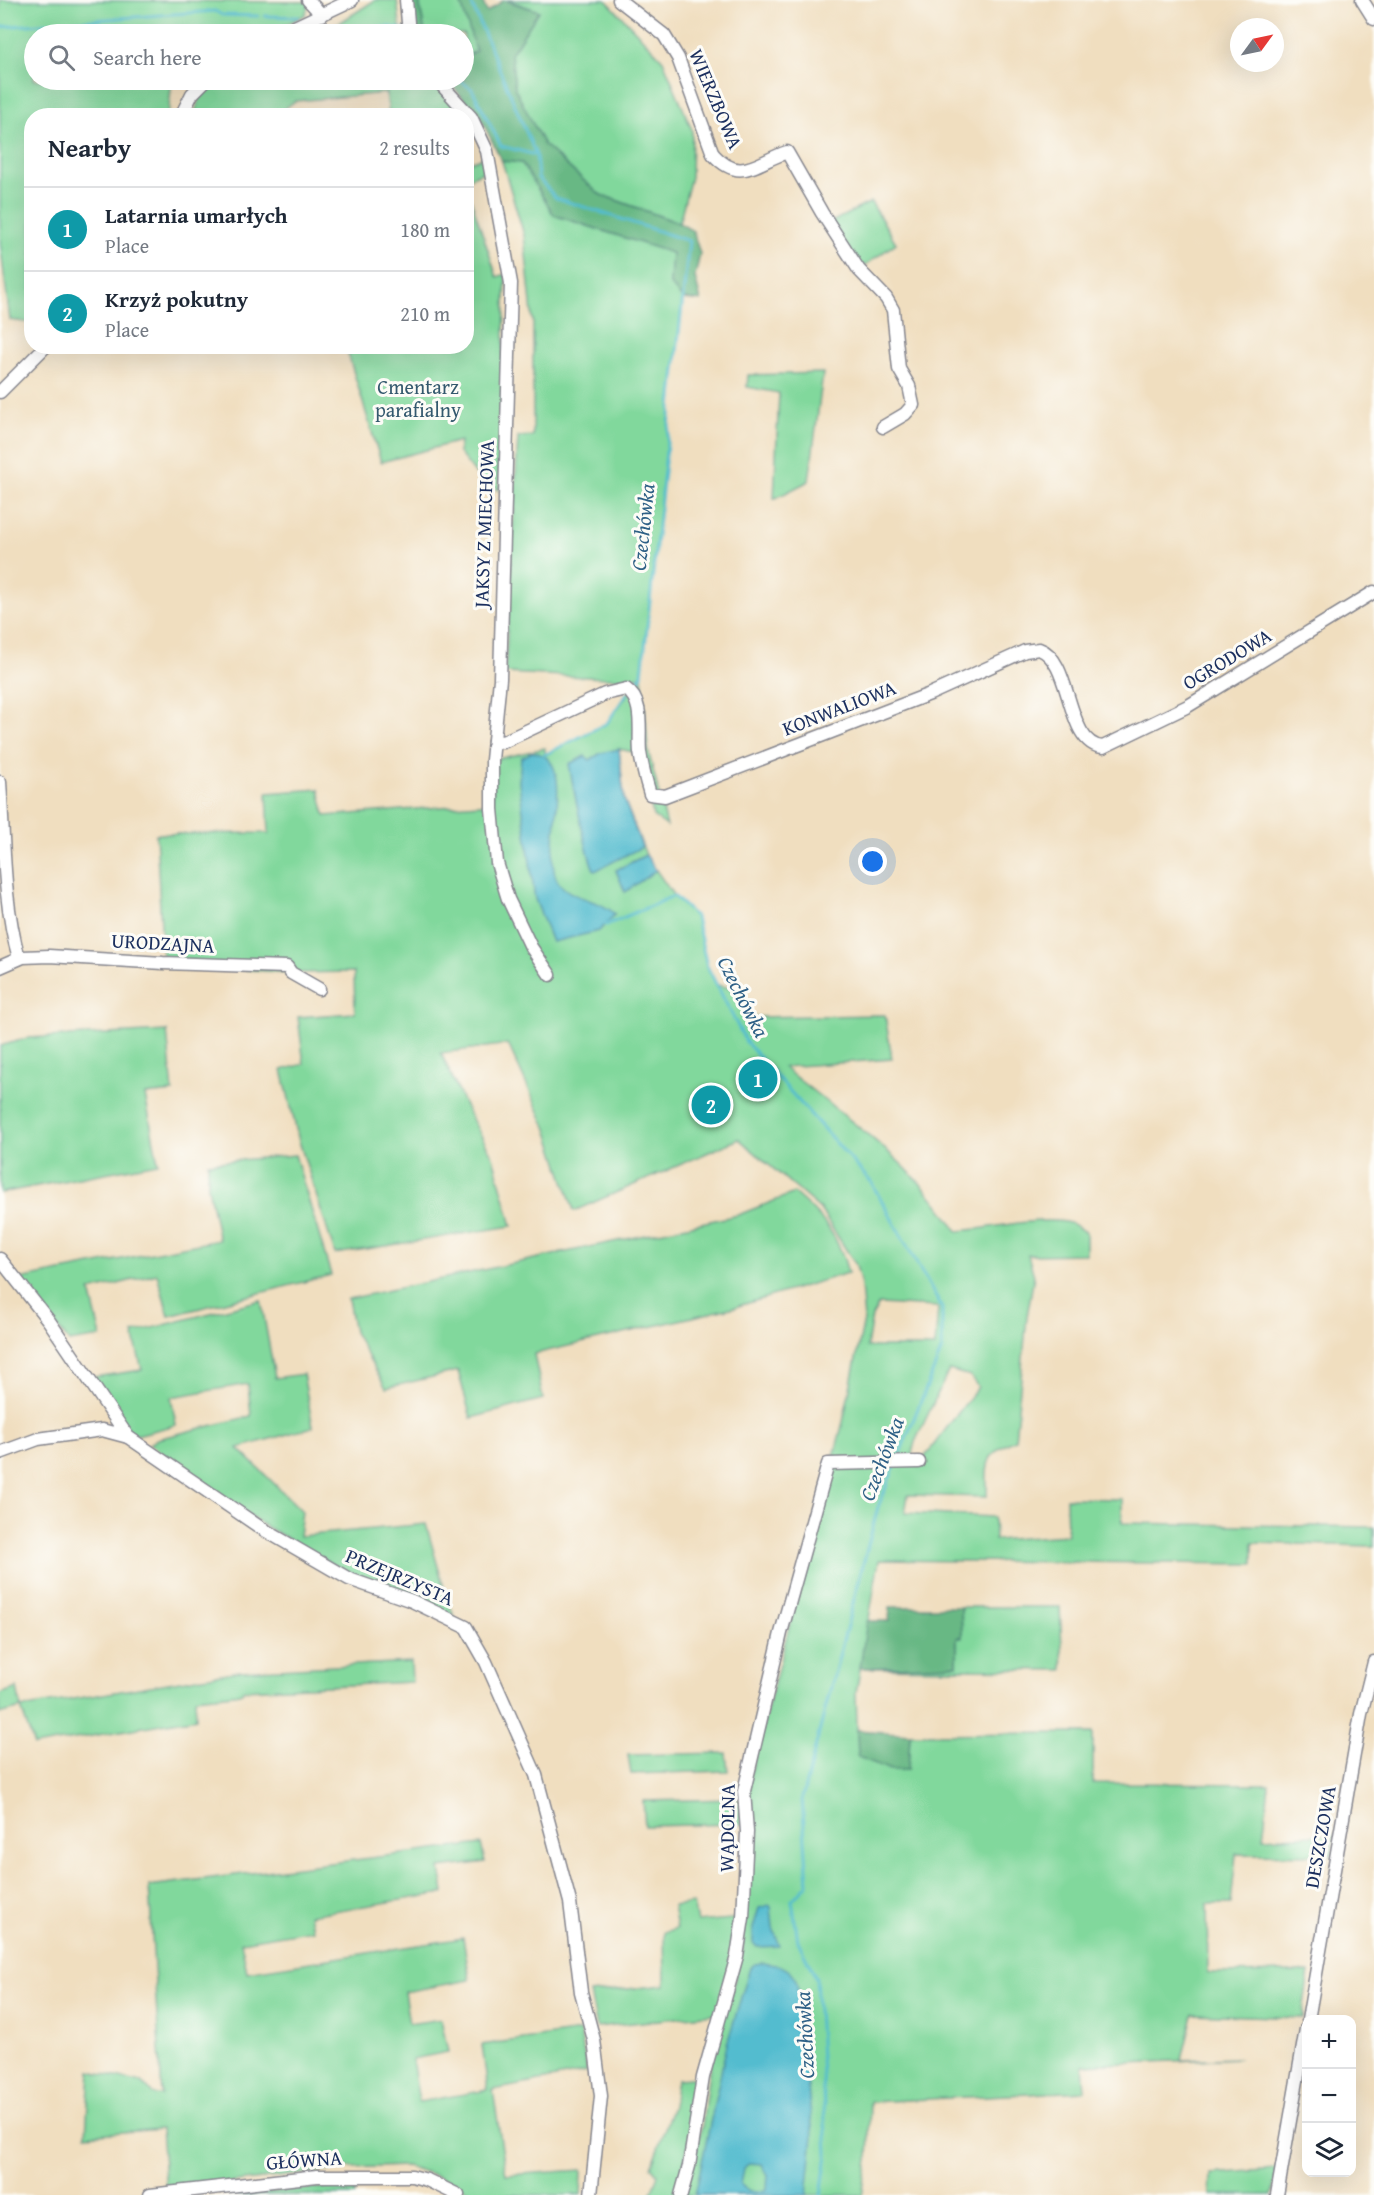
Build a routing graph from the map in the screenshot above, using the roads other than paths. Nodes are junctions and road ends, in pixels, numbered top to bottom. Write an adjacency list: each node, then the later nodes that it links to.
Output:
1 (308, 0): 6 (street)
2 (352, 0): 6 (street)
3 (406, 0): 9 (street)
4 (619, 0): 17 (street, WIERZBOWA)
5 (1362, 0): 7 (street)
6 (322, 15): 8 (street)
7 (1374, 19)
8 (302, 24)
9 (408, 24)
10 (196, 90): 12 (street)
11 (446, 90): 13 (street, JAKSY Z MIECHOWA)
12 (185, 108)
13 (463, 108)
14 (474, 123): 20 (street, JAKSY Z MIECHOWA)
15 (38, 354): 16 (street)
16 (0, 392)
17 (883, 427)
18 (1374, 592): 19 (street, OGRODOWA)
19 (1040, 649): 20 (street, KONWALIOWA)
20 (494, 741): 24 (street, JAKSY Z MIECHOWA)
21 (0, 782): 22 (street)
22 (19, 958): 23 (street, URODZAJNA); 25 (street, URODZAJNA)
23 (0, 967)
24 (550, 975)
25 (319, 989)
26 (0, 1259): 27 (street, PRZEJRZYSTA)
27 (128, 1437): 28 (street); 35 (street, PRZEJRZYSTA)
28 (0, 1453)
29 (919, 1461): 36 (street, WĄDOLNA)
30 (1374, 1662): 31 (street, DESZCZOWA)
31 (1309, 2015)
32 (1302, 2052): 37 (street)
33 (152, 2195): 34 (street, GŁÓWNA)
34 (458, 2195)
35 (591, 2195)
36 (681, 2195)
37 (1277, 2195)

